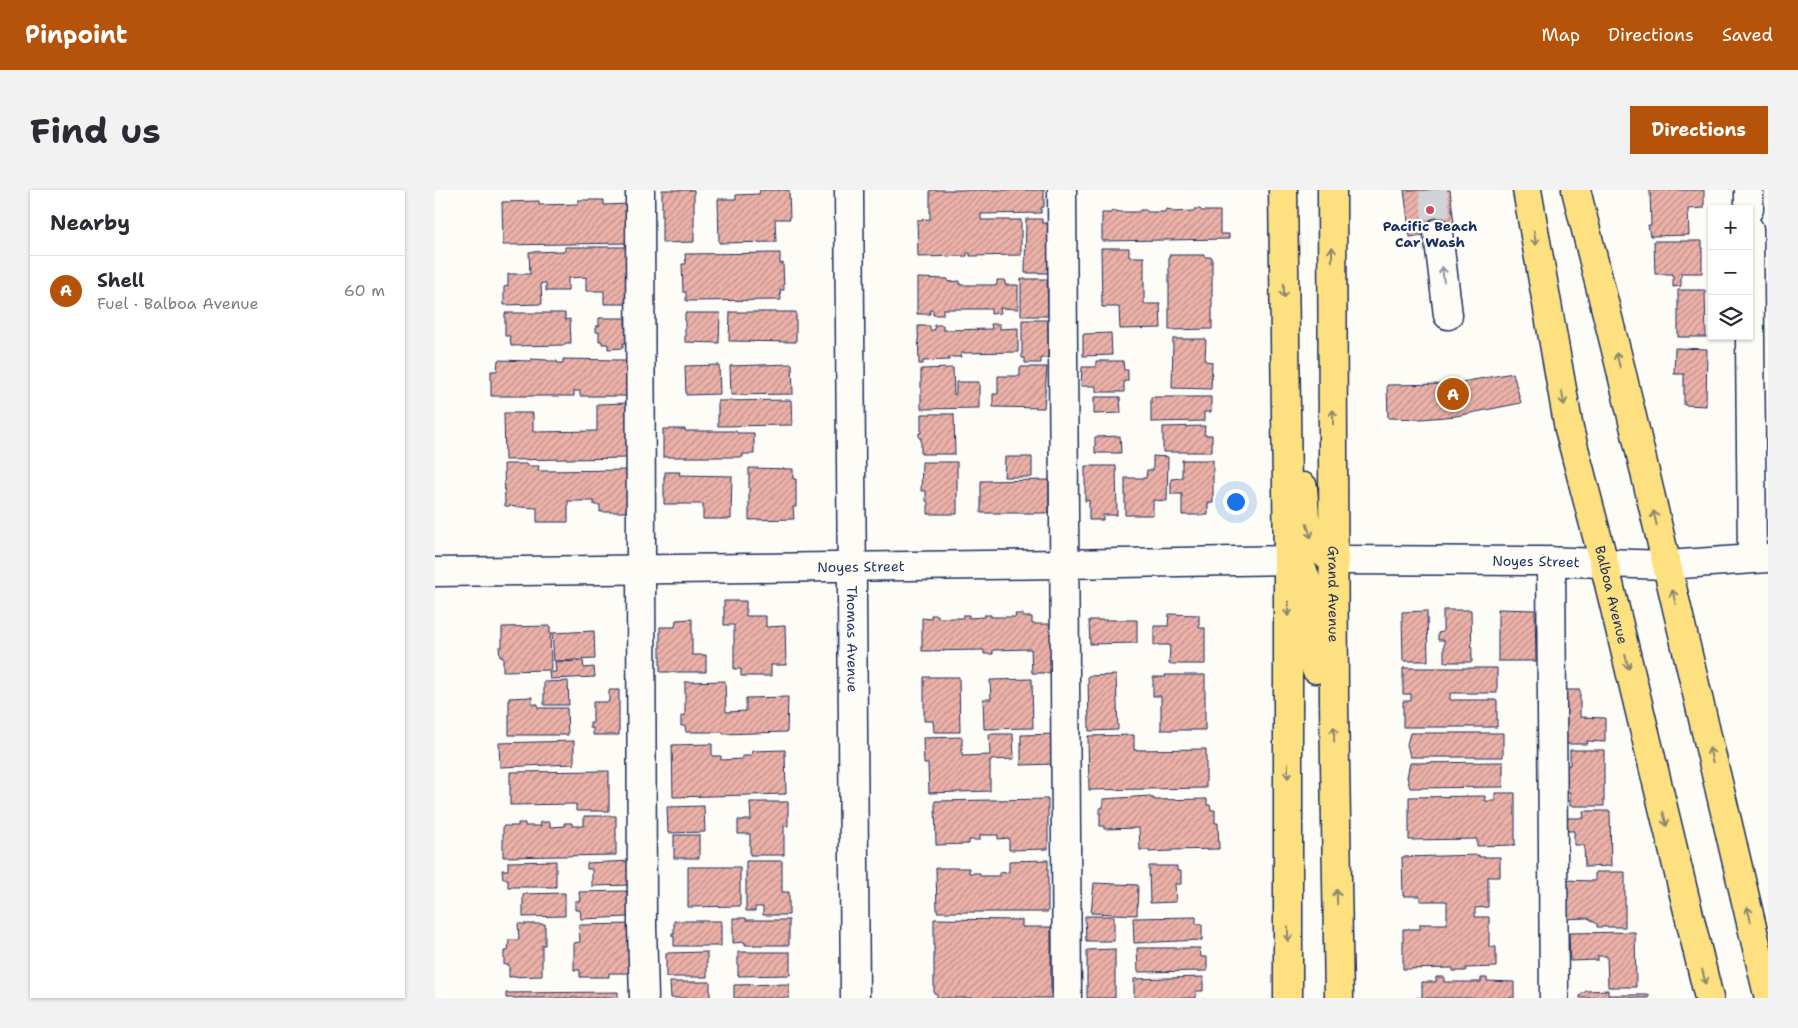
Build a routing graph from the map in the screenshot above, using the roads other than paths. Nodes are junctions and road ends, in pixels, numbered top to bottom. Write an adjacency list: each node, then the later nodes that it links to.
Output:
1 (640, 190): 22 (street)
2 (849, 190): 21 (street, Thomas Avenue)
3 (1062, 190): 19 (street)
4 (1283, 190): 13 (main road, one-way to 13)
5 (1332, 190): 16 (main road, Grand Avenue, one-way to 5)
6 (1527, 190): 18 (main road, Balboa Avenue, one-way to 18)
7 (1577, 190): 20 (main road, one-way to 7)
8 (1749, 190): 9 (street)
9 (1749, 205)
10 (1439, 233): 12 (street, one-way to 10)
11 (1750, 250): 14 (street)
12 (1448, 315)
13 (1286, 416): 15 (main road); 16 (main road, one-way to 16)
14 (1760, 558): 20 (street, Noyes Street)
15 (1288, 560): 19 (street, Noyes Street); 24 (main road); 29 (main road, one-way to 29)
16 (1334, 560): 17 (street, Noyes Street); 24 (main road, Grand Avenue)
17 (1551, 561): 18 (street, Noyes Street); 31 (street)
18 (1604, 563): 20 (street, Noyes Street); 32 (main road, Balboa Avenue, one-way to 32)
19 (1063, 564): 21 (street, Noyes Street); 28 (street)
20 (1667, 565): 25 (main road, one-way to 20)
21 (851, 567): 22 (street, Noyes Street); 27 (street, Thomas Avenue)
22 (641, 570): 23 (street, Noyes Street); 26 (street)
23 (435, 572)
24 (1334, 703): 30 (main road, Grand Avenue, one-way to 24)
25 (1768, 995)
26 (644, 998)
27 (855, 998)
28 (1067, 998)
29 (1289, 998)
30 (1339, 998)
31 (1555, 998)
32 (1709, 998)

